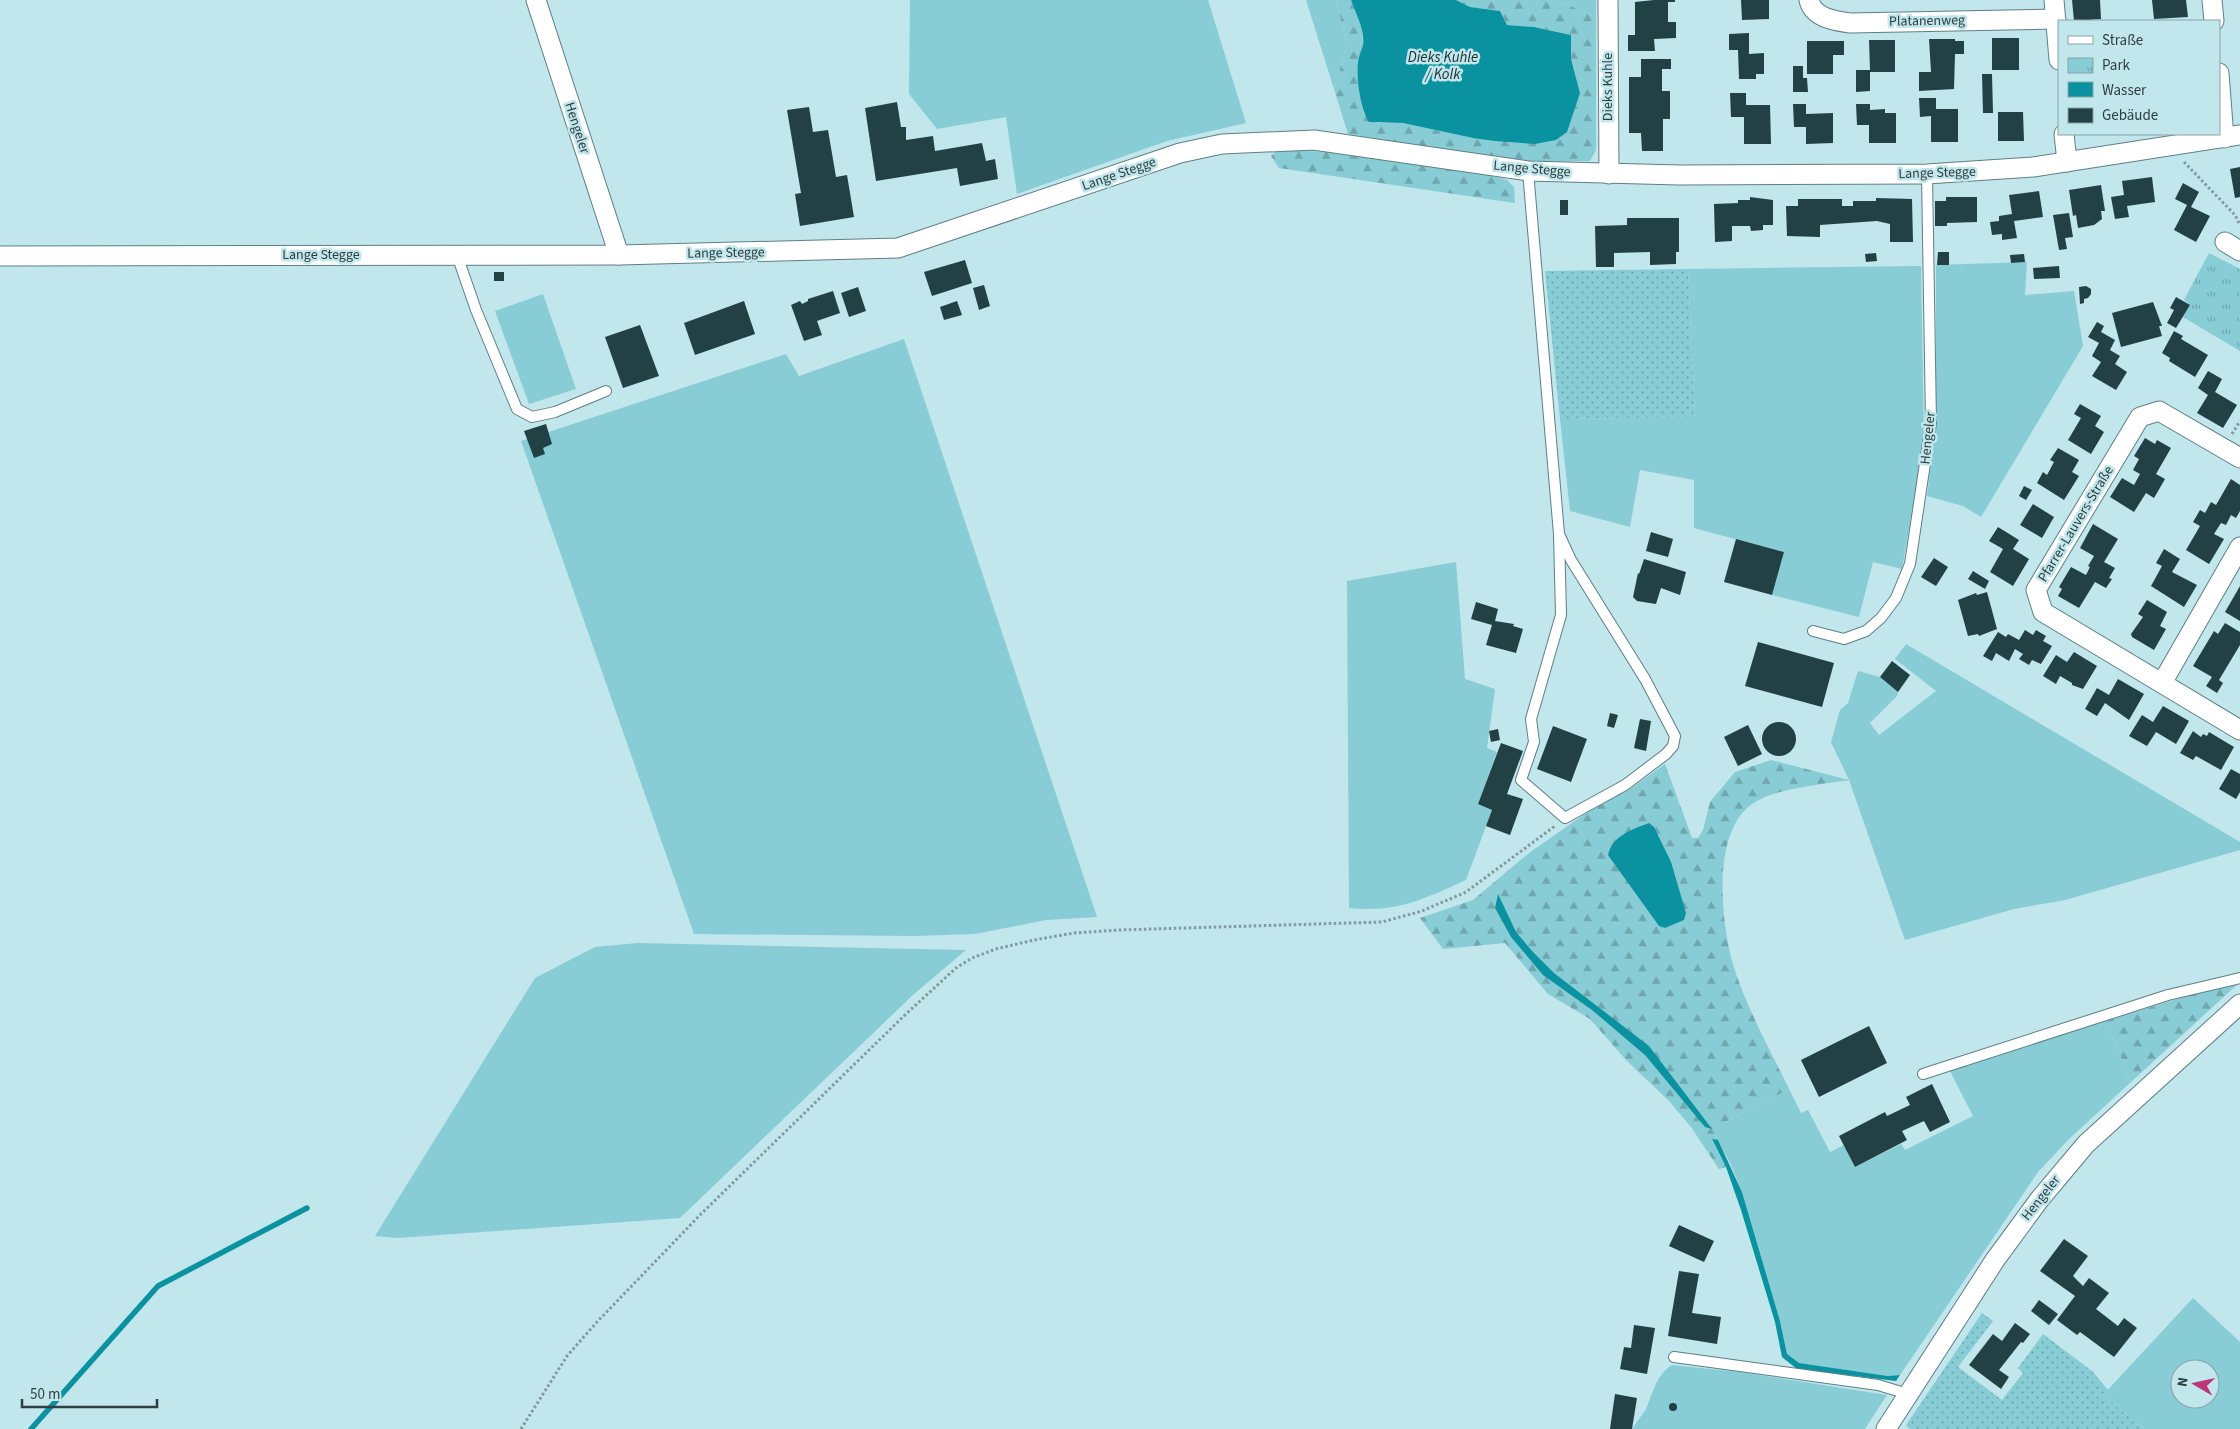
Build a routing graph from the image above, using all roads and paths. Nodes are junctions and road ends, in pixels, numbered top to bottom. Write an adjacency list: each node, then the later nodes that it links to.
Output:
1 (536, 0): 19 (street, Hengeler)
2 (1608, 0): 15 (street, Dieks Kuhle)
3 (1809, 0): 6 (street, Platanenweg)
4 (2054, 0): 6 (street)
5 (2212, 0): 7 (street)
6 (2056, 19): 8 (street)
7 (2214, 20)
8 (2058, 46)
9 (2220, 78): 11 (street)
10 (2064, 135): 13 (street)
11 (2232, 137): 12 (street, Lange Stegge)
12 (2166, 147): 13 (street, Lange Stegge); 17 (path)
13 (2066, 162): 16 (street, Lange Stegge)
14 (1528, 171): 15 (street, Lange Stegge); 19 (street, Lange Stegge); 23 (lane)
15 (1609, 174): 16 (street, Lange Stegge)
16 (1927, 174): 25 (lane, Hengeler)
17 (2240, 225)
18 (457, 255): 19 (street, Lange Stegge); 20 (street, Lange Stegge); 21 (lane)
19 (619, 255)
20 (0, 256)
21 (606, 391)
22 (2240, 458): 26 (street, Pfarrer-Lauvers-Straße)
23 (1559, 534): 28 (lane); 28 (lane)
24 (2240, 547): 26 (street)
25 (1813, 632)
26 (2162, 683): 27 (street, Pfarrer-Lauvers-Straße)
27 (2240, 730)
28 (1565, 818): 34 (path)
29 (2240, 978): 31 (lane)
30 (2240, 1004): 33 (street, Hengeler)
31 (1923, 1074)
32 (1674, 1357): 33 (lane)
33 (1908, 1394): 35 (street, Hengeler)
34 (521, 1429)
35 (1886, 1429)

